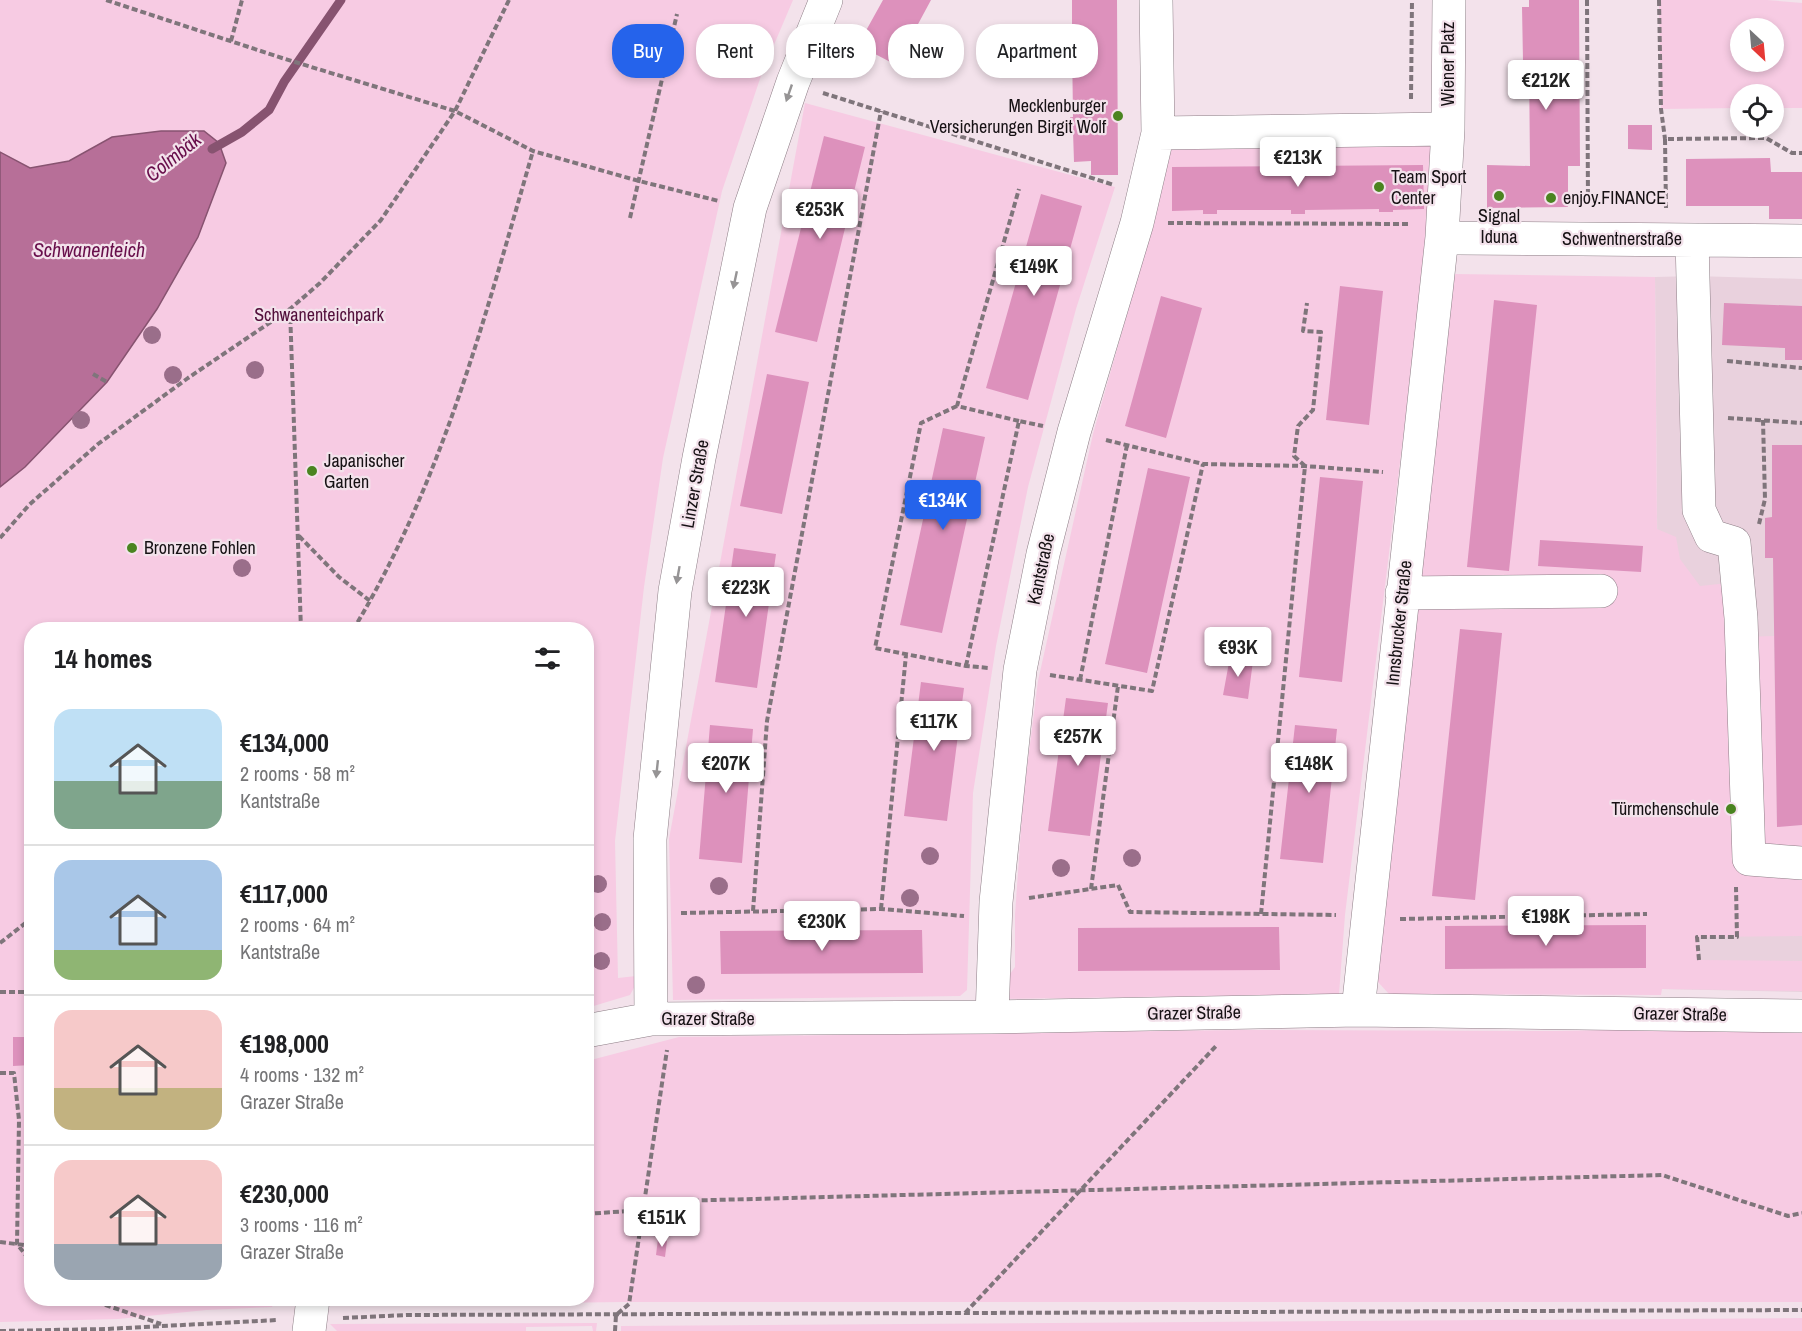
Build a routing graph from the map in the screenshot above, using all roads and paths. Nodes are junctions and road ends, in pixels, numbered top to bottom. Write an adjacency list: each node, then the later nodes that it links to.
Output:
1 (106, 0): 11 (path)
2 (242, 0): 11 (path)
3 (509, 0): 13 (path)
4 (826, 0): 12 (street, Linzer Straße)
5 (1156, 0): 17 (street)
6 (1412, 0): 15 (path)
7 (1449, 0): 16 (street, Wiener Platz)
8 (1587, 0): 24 (path)
9 (1659, 0): 18 (path)
10 (677, 14): 21 (path)
11 (231, 41): 13 (path)
12 (793, 81): 14 (path); 23 (street, Linzer Straße, one-way to 23)
13 (455, 111): 19 (path); 32 (path)
14 (881, 111): 25 (path); 65 (path)
15 (1411, 129): 16 (street, Wiener Platz); 17 (street, Wiener Platz)
16 (1448, 129): 28 (street, Wiener Platz)
17 (1158, 133): 25 (street, Kantstraße)
18 (1665, 139): 20 (path); 26 (path)
19 (533, 151): 21 (path); 52 (path)
20 (1802, 153)
21 (639, 181): 23 (path); 27 (path)
22 (1019, 189): 37 (path)
23 (750, 208): 80 (street, Linzer Straße, one-way to 80)
24 (1588, 208)
25 (1139, 210): 28 (path); 42 (street, Kantstraße)
26 (1667, 213)
27 (630, 218)
28 (1429, 230): 29 (street, Schwentnerstraße); 51 (street, Innsbrucker Straße)
29 (1692, 240): 30 (street, Schwentnerstraße); 33 (street)
30 (1802, 241)
31 (1307, 303): 45 (path)
32 (290, 309): 48 (path); 49 (path)
33 (1697, 358): 34 (path); 38 (street)
34 (1802, 368)
35 (93, 374): 36 (path)
36 (107, 382)
37 (957, 406): 40 (path); 55 (path)
38 (1698, 416): 39 (path); 60 (street)
39 (1763, 420): 41 (path); 47 (path)
40 (1019, 421): 42 (path); 56 (path)
41 (1802, 423)
42 (1074, 432): 43 (path); 57 (street, Kantstraße)
43 (1127, 445): 44 (path); 58 (path)
44 (1203, 464): 45 (path); 59 (path)
45 (1305, 466): 46 (path); 67 (path)
46 (1388, 473)
47 (1758, 528)
48 (298, 535): 52 (path); 53 (path)
49 (0, 538)
50 (1601, 591): 51 (street)
51 (1402, 593): 76 (street, Innsbrucker Straße)
52 (370, 601): 54 (path)
53 (301, 622)
54 (358, 622)
55 (906, 655): 56 (path); 63 (path)
56 (966, 666): 57 (path)
57 (1020, 670): 58 (path); 64 (street, Kantstraße)
58 (1080, 680): 59 (path)
59 (1118, 686): 62 (path)
60 (1749, 859): 61 (street); 73 (path)
61 (1802, 863)
62 (1091, 889): 64 (path); 67 (path)
63 (881, 909): 64 (path); 65 (path)
64 (995, 910): 79 (street, Kantstraße)
65 (753, 911): 66 (path)
66 (676, 913)
67 (1261, 914): 69 (path)
68 (1647, 914): 70 (path)
69 (1345, 915)
70 (1393, 919)
71 (24, 924): 72 (path)
72 (0, 943)
73 (1699, 960)
74 (0, 992): 75 (path)
75 (24, 992)
76 (1358, 1010): 77 (street, Grazer Straße); 78 (street, Grazer Straße)
77 (1249, 1012): 79 (street, Grazer Straße); 83 (path)
78 (1802, 1016)
79 (992, 1017): 80 (street, Grazer Straße)
80 (661, 1019): 81 (street, Grazer Straße); 84 (path)
81 (594, 1030)
82 (0, 1073): 88 (path)
83 (1080, 1191): 84 (path); 86 (path); 93 (path)
84 (643, 1210): 85 (path); 94 (path)
85 (594, 1213)
86 (1802, 1213)
87 (0, 1242): 88 (path)
88 (17, 1244): 89 (path); 90 (path)
89 (24, 1245)
90 (24, 1253)
91 (108, 1306): 96 (path)
92 (1802, 1310): 93 (path)
93 (965, 1313): 94 (path)
94 (616, 1315): 95 (path); 98 (path)
95 (310, 1316): 96 (path)
96 (165, 1326): 97 (path)
97 (0, 1331)
98 (615, 1331)

